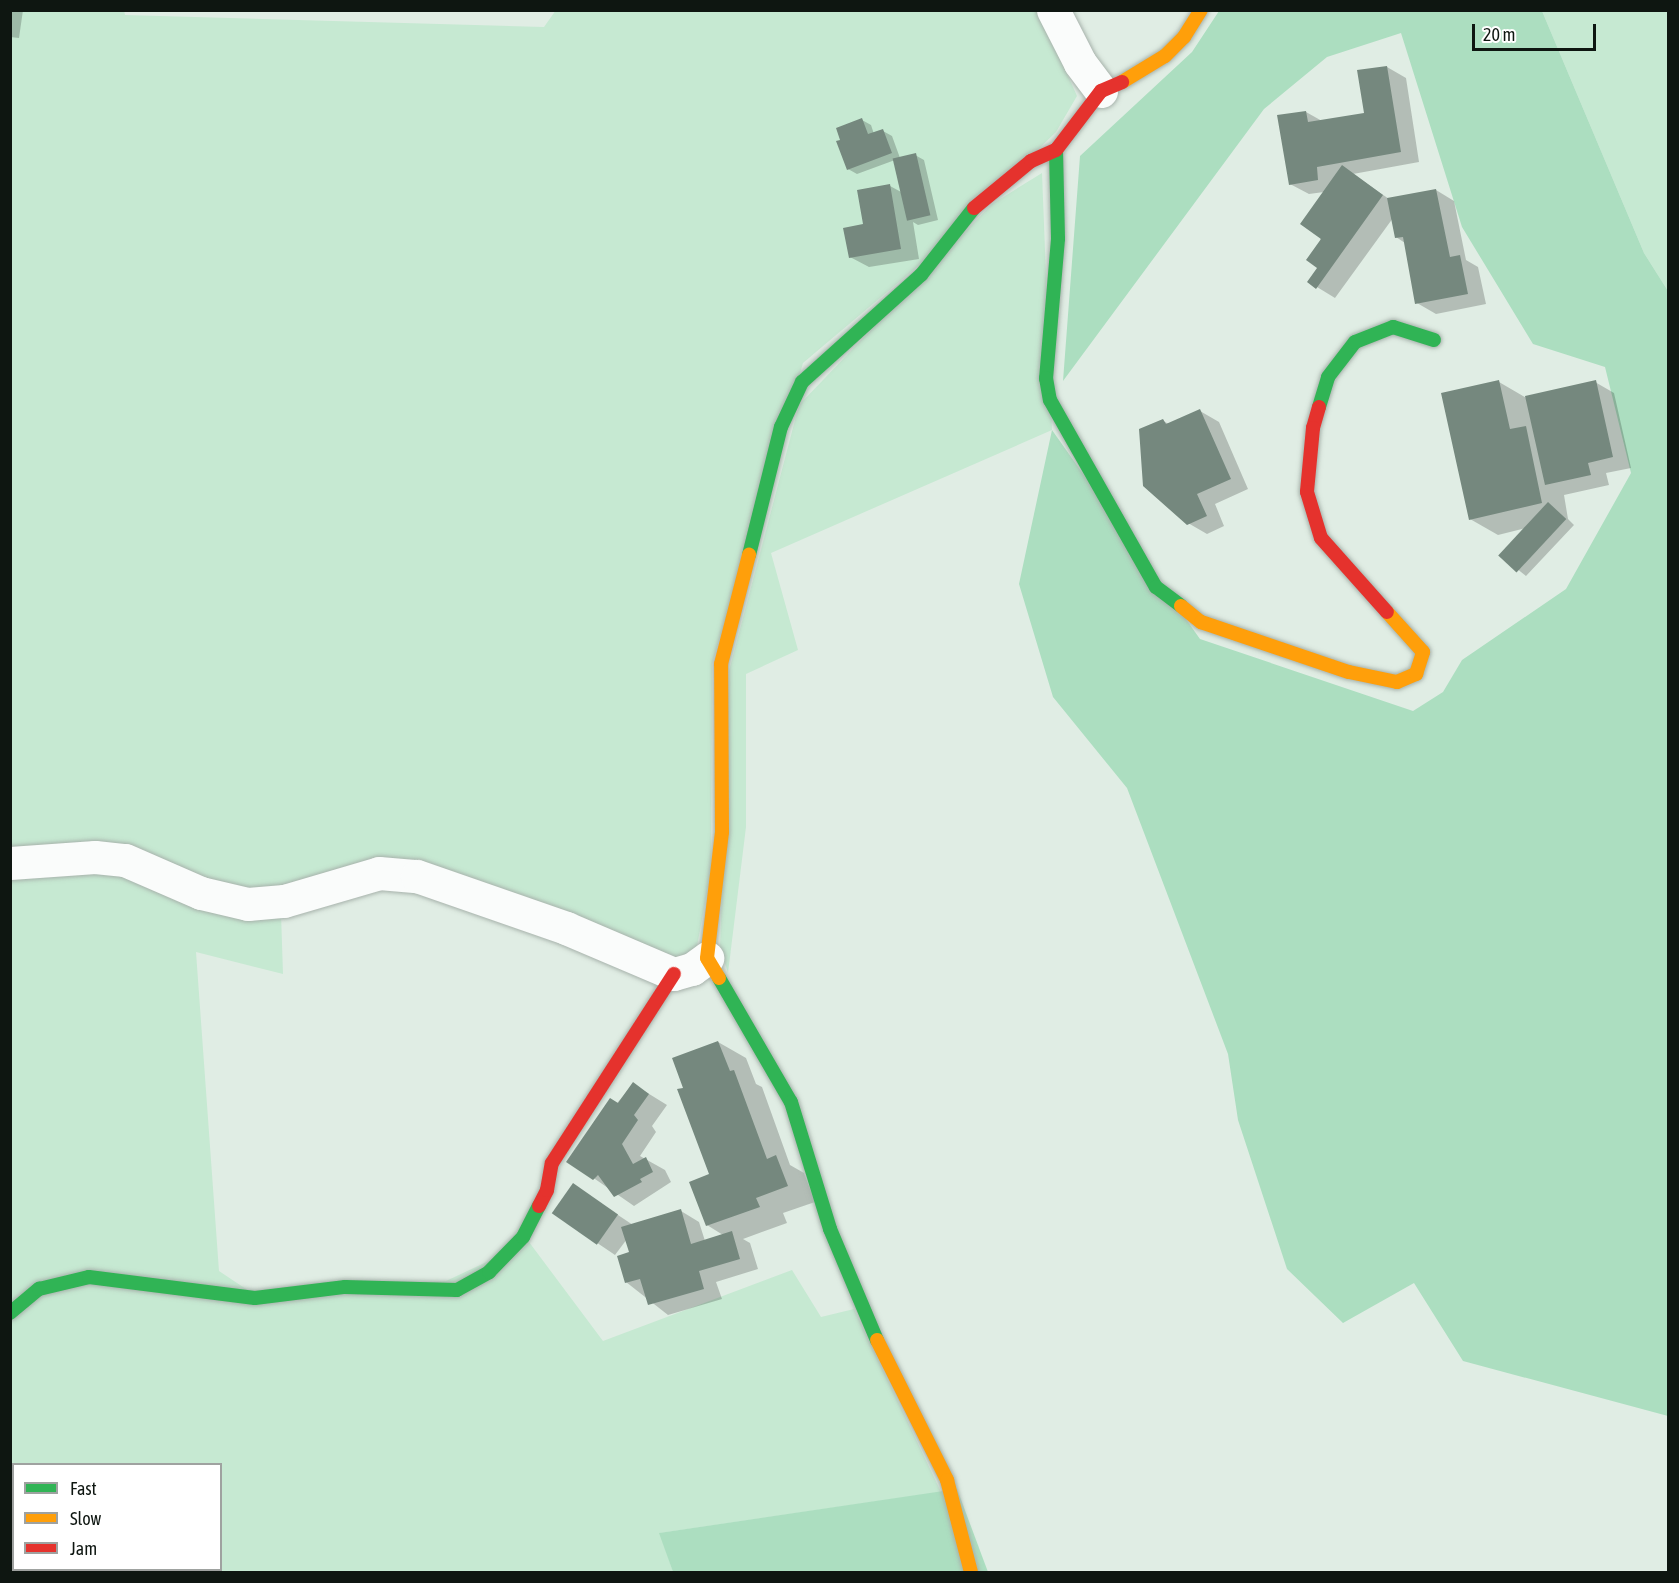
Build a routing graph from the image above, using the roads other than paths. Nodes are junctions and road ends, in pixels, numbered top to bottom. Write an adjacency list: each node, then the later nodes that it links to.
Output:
1 (1053, 10): 3 (street)
2 (1201, 10): 3 (street)
3 (1101, 91): 4 (street)
4 (1056, 150): 5 (street); 7 (street)
5 (1434, 340)
6 (10, 863): 8 (street)
7 (707, 958): 8 (street); 10 (street)
8 (674, 974): 9 (street)
9 (10, 1313)
10 (971, 1572)

